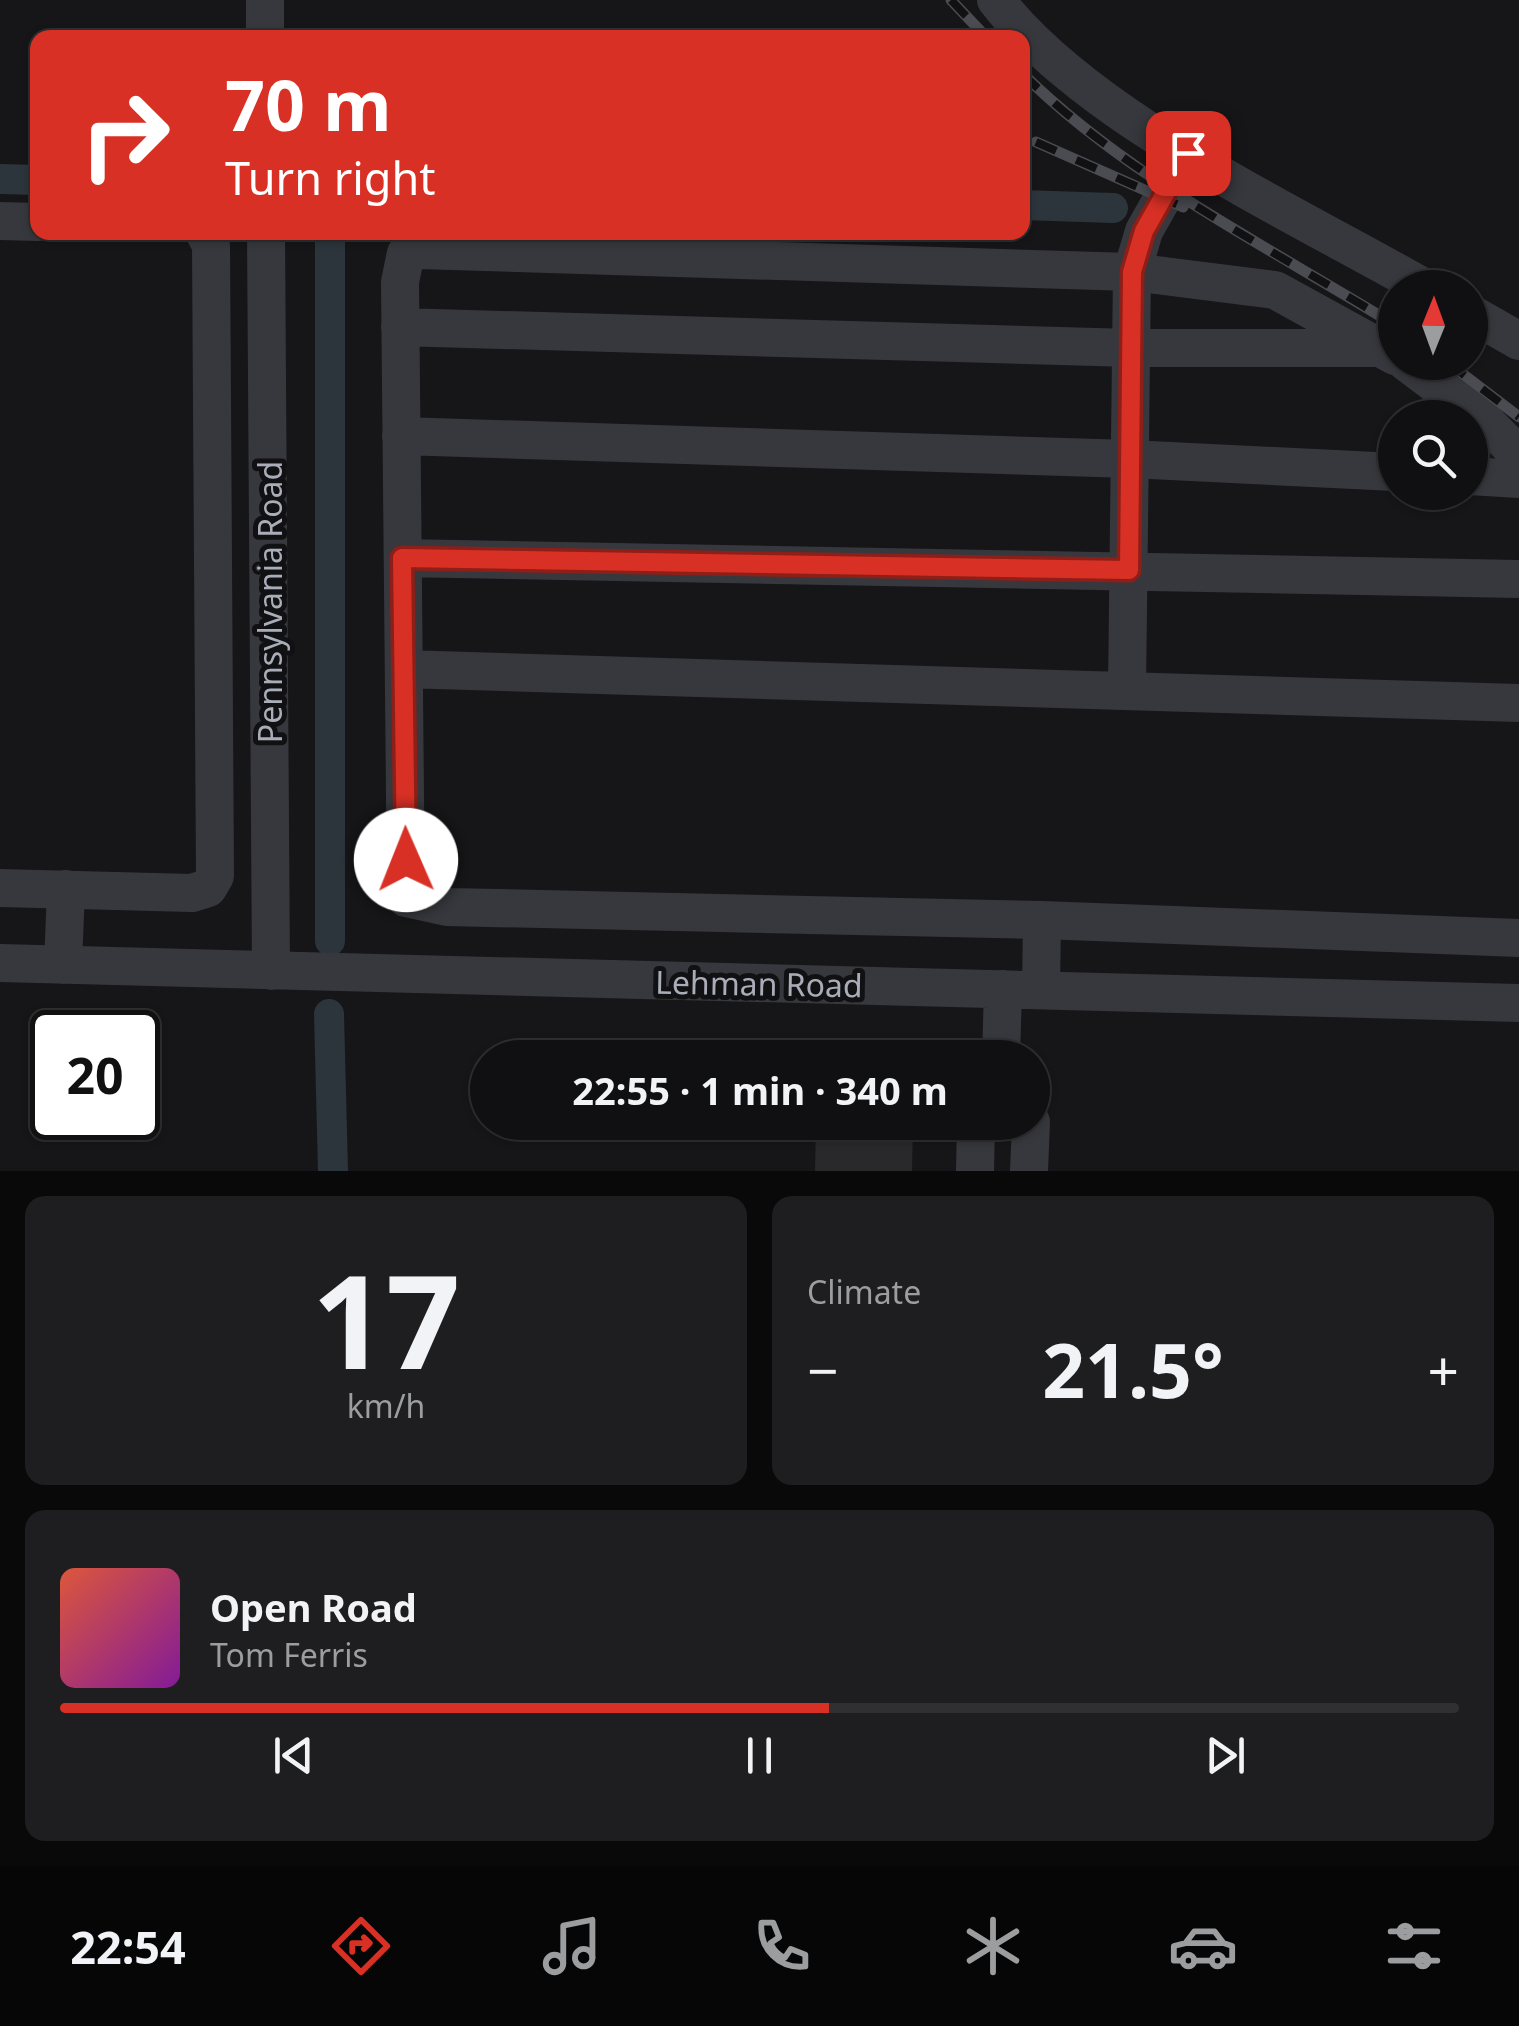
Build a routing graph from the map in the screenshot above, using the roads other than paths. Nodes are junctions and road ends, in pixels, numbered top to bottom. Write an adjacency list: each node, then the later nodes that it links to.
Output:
1 (266, 0): 3 (street)
2 (996, 0): 4 (street)
3 (265, 30)
4 (1024, 30)
5 (1030, 36): 6 (street)
6 (1188, 153): 11 (street); 12 (street)
7 (0, 221): 8 (street)
8 (30, 222)
9 (209, 240): 33 (street)
10 (266, 240): 38 (street, Pennsylvania Road)
11 (1393, 270)
12 (1132, 272): 14 (street); 16 (street); 17 (street)
13 (1488, 323): 15 (street)
14 (400, 327): 17 (street); 20 (street)
15 (1519, 341)
16 (1378, 347)
17 (1131, 348): 18 (street); 22 (street)
18 (1378, 356)
19 (1427, 380): 21 (street)
20 (401, 436): 22 (street); 26 (street)
21 (1519, 455)
22 (1130, 459): 23 (street); 27 (street)
23 (1378, 471)
24 (1488, 477): 25 (street)
25 (1519, 479)
26 (402, 558): 27 (street); 29 (street)
27 (1129, 570): 28 (street); 30 (street)
28 (1519, 579)
29 (404, 669): 30 (street); 34 (street)
30 (1128, 691): 31 (street)
31 (1519, 703)
32 (0, 888): 33 (street)
33 (66, 890): 37 (street)
34 (1042, 920): 35 (street); 40 (street)
35 (1519, 938)
36 (0, 963): 37 (street, Lehman Road)
37 (64, 965): 38 (street, Lehman Road)
38 (271, 971): 39 (street, Lehman Road)
39 (1003, 989): 40 (street, Lehman Road); 42 (street)
40 (1041, 990): 41 (street, Lehman Road)
41 (1519, 1003)
42 (1001, 1040)
43 (976, 1140): 45 (street)
44 (1030, 1140): 46 (street)
45 (975, 1171)
46 (1029, 1171)

